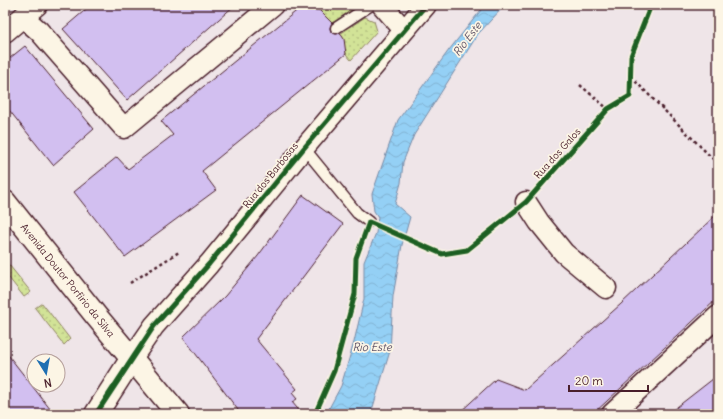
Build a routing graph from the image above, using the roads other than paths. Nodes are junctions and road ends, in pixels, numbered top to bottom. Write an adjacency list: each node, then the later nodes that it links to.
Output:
1 (273, 5): 5 (street)
2 (371, 5): 6 (lane)
3 (382, 5): 7 (street)
4 (426, 5): 7 (street, Rua dos Barbosas)
5 (30, 11): 8 (street)
6 (336, 28)
7 (404, 30): 9 (street, Rua dos Barbosas)
8 (5, 32)
9 (304, 148): 12 (lane); 15 (street, Rua dos Barbosas)
10 (5, 202): 15 (main road, Avenida Doutor Porfírio da Silva)
11 (526, 202): 13 (street)
12 (369, 222)
13 (606, 288)
14 (718, 316): 18 (street)
15 (132, 358): 16 (main road); 17 (main road, Avenida Doutor Porfírio da Silva)
16 (96, 414)
17 (178, 414)
18 (612, 414)

